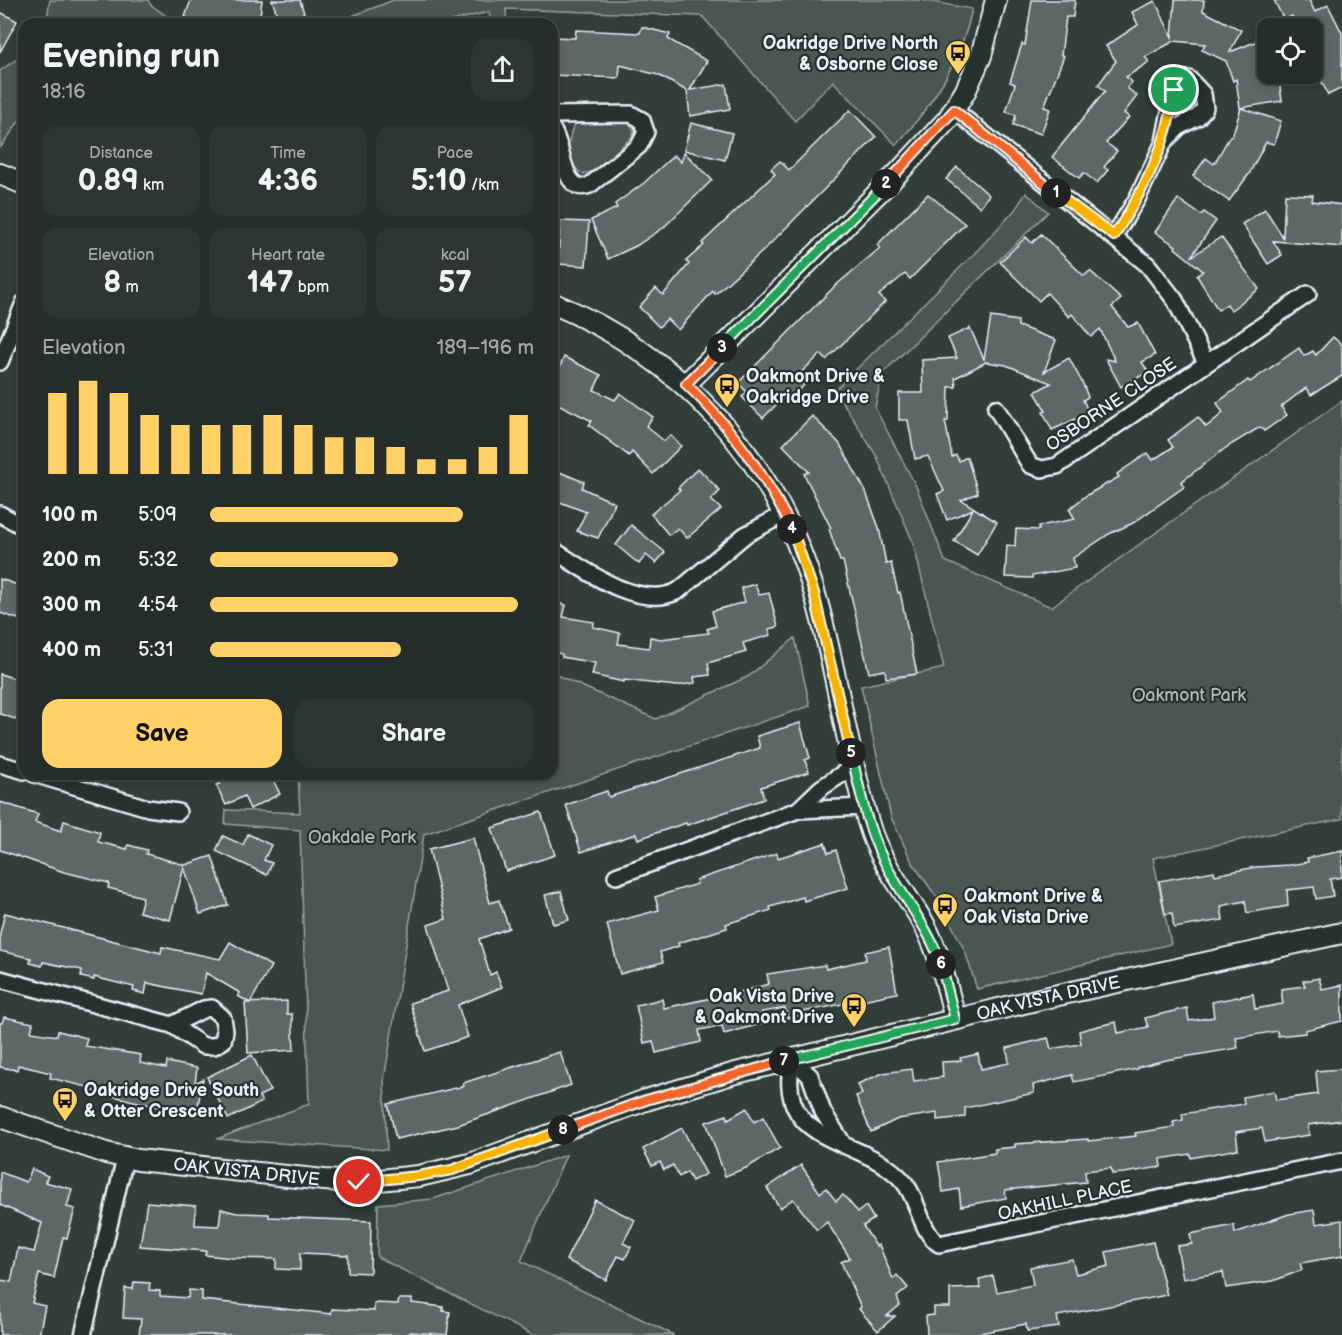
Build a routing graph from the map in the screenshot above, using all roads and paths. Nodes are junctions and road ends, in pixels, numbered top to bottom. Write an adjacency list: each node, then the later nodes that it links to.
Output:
1 (996, 0): 2 (street)
2 (954, 110): 8 (street, OSBORNE CLOSE); 14 (street)
3 (558, 115): 4 (street)
4 (558, 140)
5 (1164, 142): 8 (street)
6 (0, 174): 7 (street)
7 (18, 182)
8 (1114, 236): 13 (street, OSBORNE CLOSE)
9 (1308, 294): 13 (street, OSBORNE CLOSE)
10 (558, 306): 14 (street)
11 (18, 318): 12 (street)
12 (0, 362)
13 (1206, 363): 15 (street, OSBORNE CLOSE)
14 (686, 384): 17 (street)
15 (996, 408)
16 (0, 514): 18 (street)
17 (784, 514): 19 (street); 21 (street)
18 (18, 524)
19 (558, 553)
20 (0, 764): 22 (street)
21 (855, 766): 24 (street); 25 (street)
22 (18, 769)
23 (54, 780): 26 (street)
24 (864, 807): 25 (street); 30 (street)
25 (798, 810): 27 (street)
26 (178, 812)
27 (616, 876)
28 (1342, 933): 30 (street, OAK VISTA DRIVE)
29 (0, 979): 31 (street)
30 (955, 1019): 32 (street, OAK VISTA DRIVE)
31 (172, 1026)
32 (792, 1059): 34 (street, OAKHILL PLACE); 34 (street, OAKHILL PLACE); 35 (street, OAK VISTA DRIVE)
33 (0, 1117): 35 (street, OAK VISTA DRIVE)
34 (842, 1142): 36 (street, OAKHILL PLACE)
35 (125, 1158): 37 (street)
36 (1342, 1161)
37 (83, 1335)

